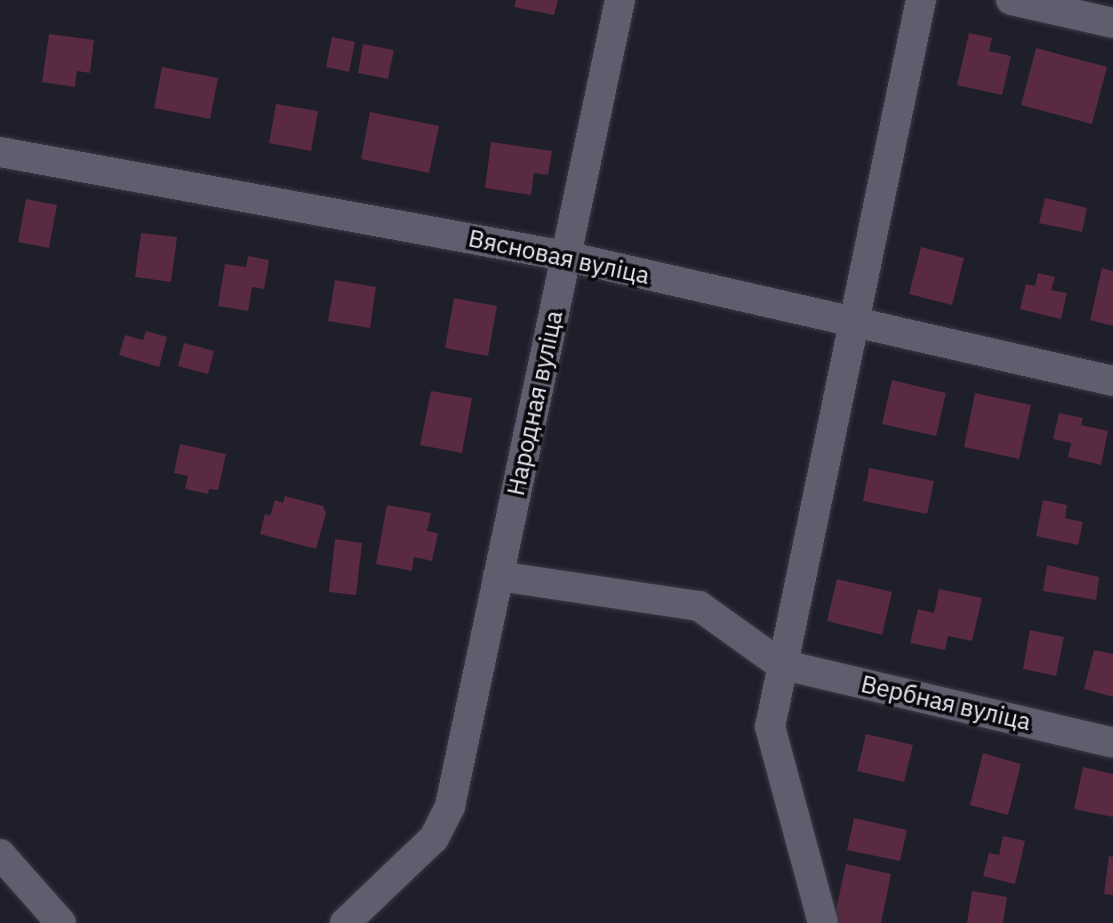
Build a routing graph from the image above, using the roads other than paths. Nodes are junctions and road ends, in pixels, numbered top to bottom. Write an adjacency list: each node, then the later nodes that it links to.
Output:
1 (620, 0): 6 (street, Народная вуліца)
2 (920, 0): 7 (street)
3 (1011, 0): 4 (street)
4 (1113, 23)
5 (0, 152): 6 (street, Вясновая вуліца)
6 (565, 256): 7 (street, Вясновая вуліца); 9 (street, Народная вуліца)
7 (854, 323): 8 (street, Вясновая вуліца); 10 (street)
8 (1113, 381)
9 (498, 576): 10 (street); 14 (street, Народная вуліца)
10 (780, 664): 11 (street, Вербная вуліца); 15 (street)
11 (1113, 743)
12 (0, 854): 13 (street)
13 (61, 923)
14 (345, 923)
15 (823, 923)

